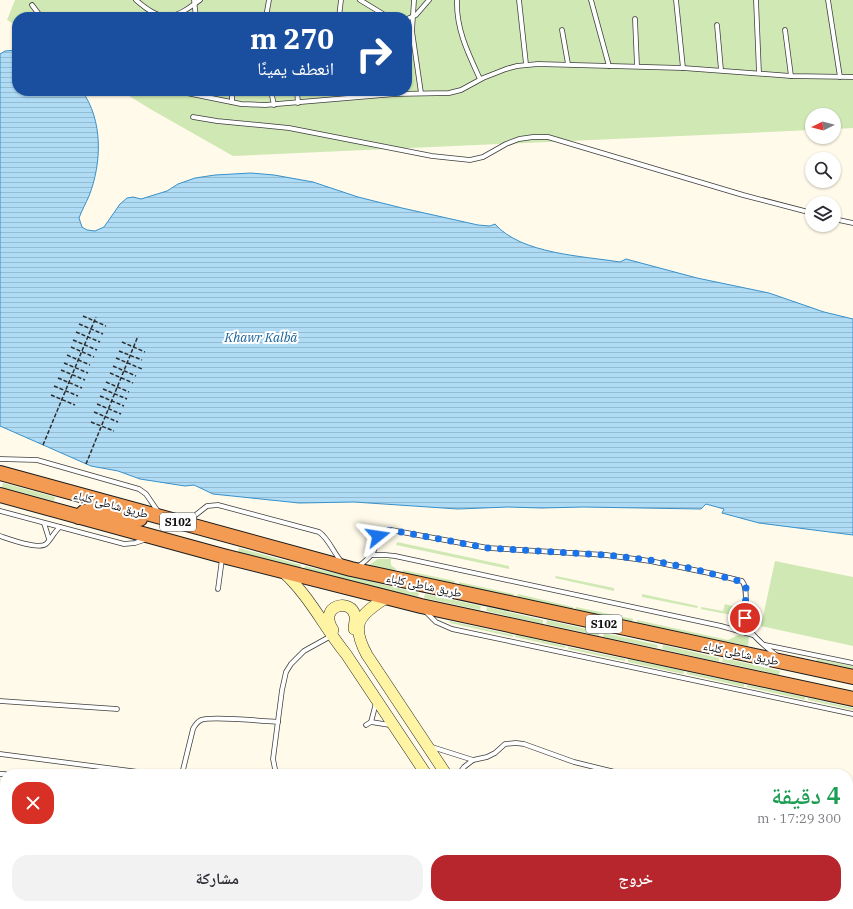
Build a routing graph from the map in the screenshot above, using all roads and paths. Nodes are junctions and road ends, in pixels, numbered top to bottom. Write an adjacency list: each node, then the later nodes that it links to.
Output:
1 (136, 0): 17 (lane)
2 (200, 0): 14 (lane)
3 (269, 0): 20 (lane)
4 (341, 0): 21 (lane)
5 (360, 0): 22 (lane)
6 (414, 0): 23 (lane)
7 (429, 0): 23 (lane)
8 (457, 0): 38 (lane)
9 (519, 0): 28 (lane)
10 (591, 0): 30 (lane)
11 (676, 0): 32 (lane)
12 (756, 0): 34 (lane)
13 (828, 0): 36 (lane)
14 (195, 2): 18 (lane); 19 (lane)
15 (32, 5): 16 (lane)
16 (37, 12)
17 (151, 12)
18 (183, 12)
19 (196, 12)
20 (267, 12)
21 (340, 12)
22 (380, 12)
23 (413, 17): 39 (lane)
24 (635, 19): 31 (lane)
25 (718, 25): 33 (lane)
26 (562, 30): 29 (lane)
27 (785, 30): 35 (lane)
28 (526, 64): 29 (lane); 38 (lane)
29 (568, 64): 30 (lane)
30 (609, 66): 31 (lane)
31 (636, 66): 32 (lane)
32 (683, 68): 33 (lane)
33 (721, 70): 34 (lane)
34 (759, 73): 35 (lane)
35 (791, 76): 36 (lane)
36 (840, 77): 37 (lane)
37 (853, 77)
38 (480, 79): 39 (lane)
39 (421, 93): 40 (lane)
40 (412, 94)
41 (200, 96): 46 (lane)
42 (232, 96): 48 (lane)
43 (272, 96): 50 (lane)
44 (297, 96): 49 (lane)
45 (369, 96): 47 (lane)
46 (205, 97): 48 (lane)
47 (352, 97): 49 (lane)
48 (232, 102): 50 (lane)
49 (298, 103): 50 (lane)
50 (274, 105)
51 (193, 117): 52 (lane)
52 (805, 211)
53 (841, 220): 54 (lane)
54 (853, 224)
55 (82, 316): 57 (path)
56 (96, 317): 57 (path)
57 (94, 321): 59 (path); 60 (path)
58 (79, 324): 60 (path)
59 (106, 326)
60 (91, 329): 62 (path); 64 (path)
61 (76, 332): 64 (path)
62 (103, 334)
63 (138, 336): 70 (path)
64 (88, 337): 66 (path); 68 (path)
65 (73, 340): 68 (path)
66 (100, 342)
67 (122, 342): 70 (path)
68 (84, 344): 71 (path); 73 (path)
69 (71, 347): 73 (path)
70 (134, 348): 74 (path); 76 (path)
71 (97, 350)
72 (119, 351): 76 (path)
73 (81, 352): 77 (path); 79 (path)
74 (146, 352)
75 (67, 355): 79 (path)
76 (130, 355): 80 (path); 82 (path)
77 (94, 357)
78 (116, 358): 82 (path)
79 (78, 360): 83 (path); 85 (path)
80 (142, 360)
81 (64, 363): 85 (path)
82 (127, 363): 87 (path); 88 (path)
83 (90, 365)
84 (113, 366): 87 (path)
85 (75, 368): 89 (path); 91 (path)
86 (61, 370): 91 (path)
87 (124, 370): 92 (path); 94 (path)
88 (142, 370)
89 (88, 373)
90 (110, 373): 94 (path)
91 (72, 374): 95 (path); 96 (path)
92 (136, 376)
93 (58, 378): 96 (path)
94 (121, 378): 98 (path); 100 (path)
95 (85, 380)
96 (68, 382): 101 (path); 103 (path)
97 (106, 382): 100 (path)
98 (133, 384)
99 (54, 386): 103 (path)
100 (118, 387): 104 (path); 105 (path)
101 (82, 388)
102 (103, 389): 105 (path)
103 (65, 390): 107 (path); 110 (path)
104 (129, 392)
105 (115, 394): 109 (path); 111 (path)
106 (51, 395): 110 (path)
107 (78, 396)
108 (100, 396): 111 (path)
109 (127, 399)
110 (61, 400): 113 (path); 123 (path)
111 (112, 401): 114 (path); 115 (path)
112 (97, 404): 115 (path)
113 (75, 405)
114 (124, 406)
115 (109, 409): 117 (path); 118 (path)
116 (94, 412): 118 (path)
117 (121, 414)
118 (106, 417): 120 (path); 121 (path)
119 (91, 422): 121 (path)
120 (118, 422)
121 (102, 426): 122 (path); 125 (path)
122 (114, 431)
123 (43, 444)
124 (0, 459): 130 (lane)
125 (86, 464)
126 (0, 473): 130 (highway, طريق شاطئ كلباء / S102)
127 (0, 495): 129 (highway, طريق شاطئ كلباء / S102)
128 (0, 511): 131 (lane)
129 (79, 516): 130 (highway); 135 (highway, طريق شاطئ كلباء / S102)
130 (163, 518): 132 (highway, طريق شاطئ كلباء / S102)
131 (44, 523): 133 (lane); 136 (lane)
132 (184, 524): 139 (highway, طريق شاطئ كلباء / S102); 139 (lane)
133 (60, 527): 135 (lane); 136 (lane)
134 (0, 536): 136 (lane)
135 (152, 537): 138 (highway, طريق شاطئ كلباء / S102)
136 (49, 539)
137 (370, 555): 139 (lane); 145 (lane); 145 (lane)
138 (223, 556): 140 (highway, طريق شاطئ كلباء / S102); 141 (lane)
139 (353, 570): 149 (highway, طريق شاطئ كلباء / S102)
140 (282, 572): 142 (highway, طريق شاطئ كلباء / S102); 144 (street)
141 (218, 589)
142 (386, 598): 143 (highway, طريق شاطئ كلباء / S102); 148 (street)
143 (421, 606): 153 (highway, طريق شاطئ كلباء / S102); 156 (lane)
144 (331, 636): 147 (street); 157 (lane)
145 (754, 636): 146 (lane)
146 (764, 645): 149 (lane); 150 (lane)
147 (346, 654): 148 (street); 152 (street)
148 (367, 655): 161 (street)
149 (783, 662): 151 (highway, طريق شاطئ كلباء / S102)
150 (853, 663)
151 (853, 677)
152 (377, 699): 158 (lane); 160 (street)
153 (853, 699)
154 (0, 701): 155 (lane)
155 (117, 709)
156 (853, 714)
157 (278, 722): 166 (lane); 167 (lane)
158 (371, 722): 159 (lane); 160 (lane)
159 (366, 725)
160 (395, 726): 168 (street)
161 (426, 744): 163 (lane); 169 (street)
162 (0, 754): 165 (lane)
163 (473, 760): 164 (lane); 170 (lane)
164 (597, 768): 171 (lane)
165 (116, 769)
166 (183, 769)
167 (275, 769)
168 (423, 769)
169 (443, 769)
170 (463, 769)
171 (601, 769)

